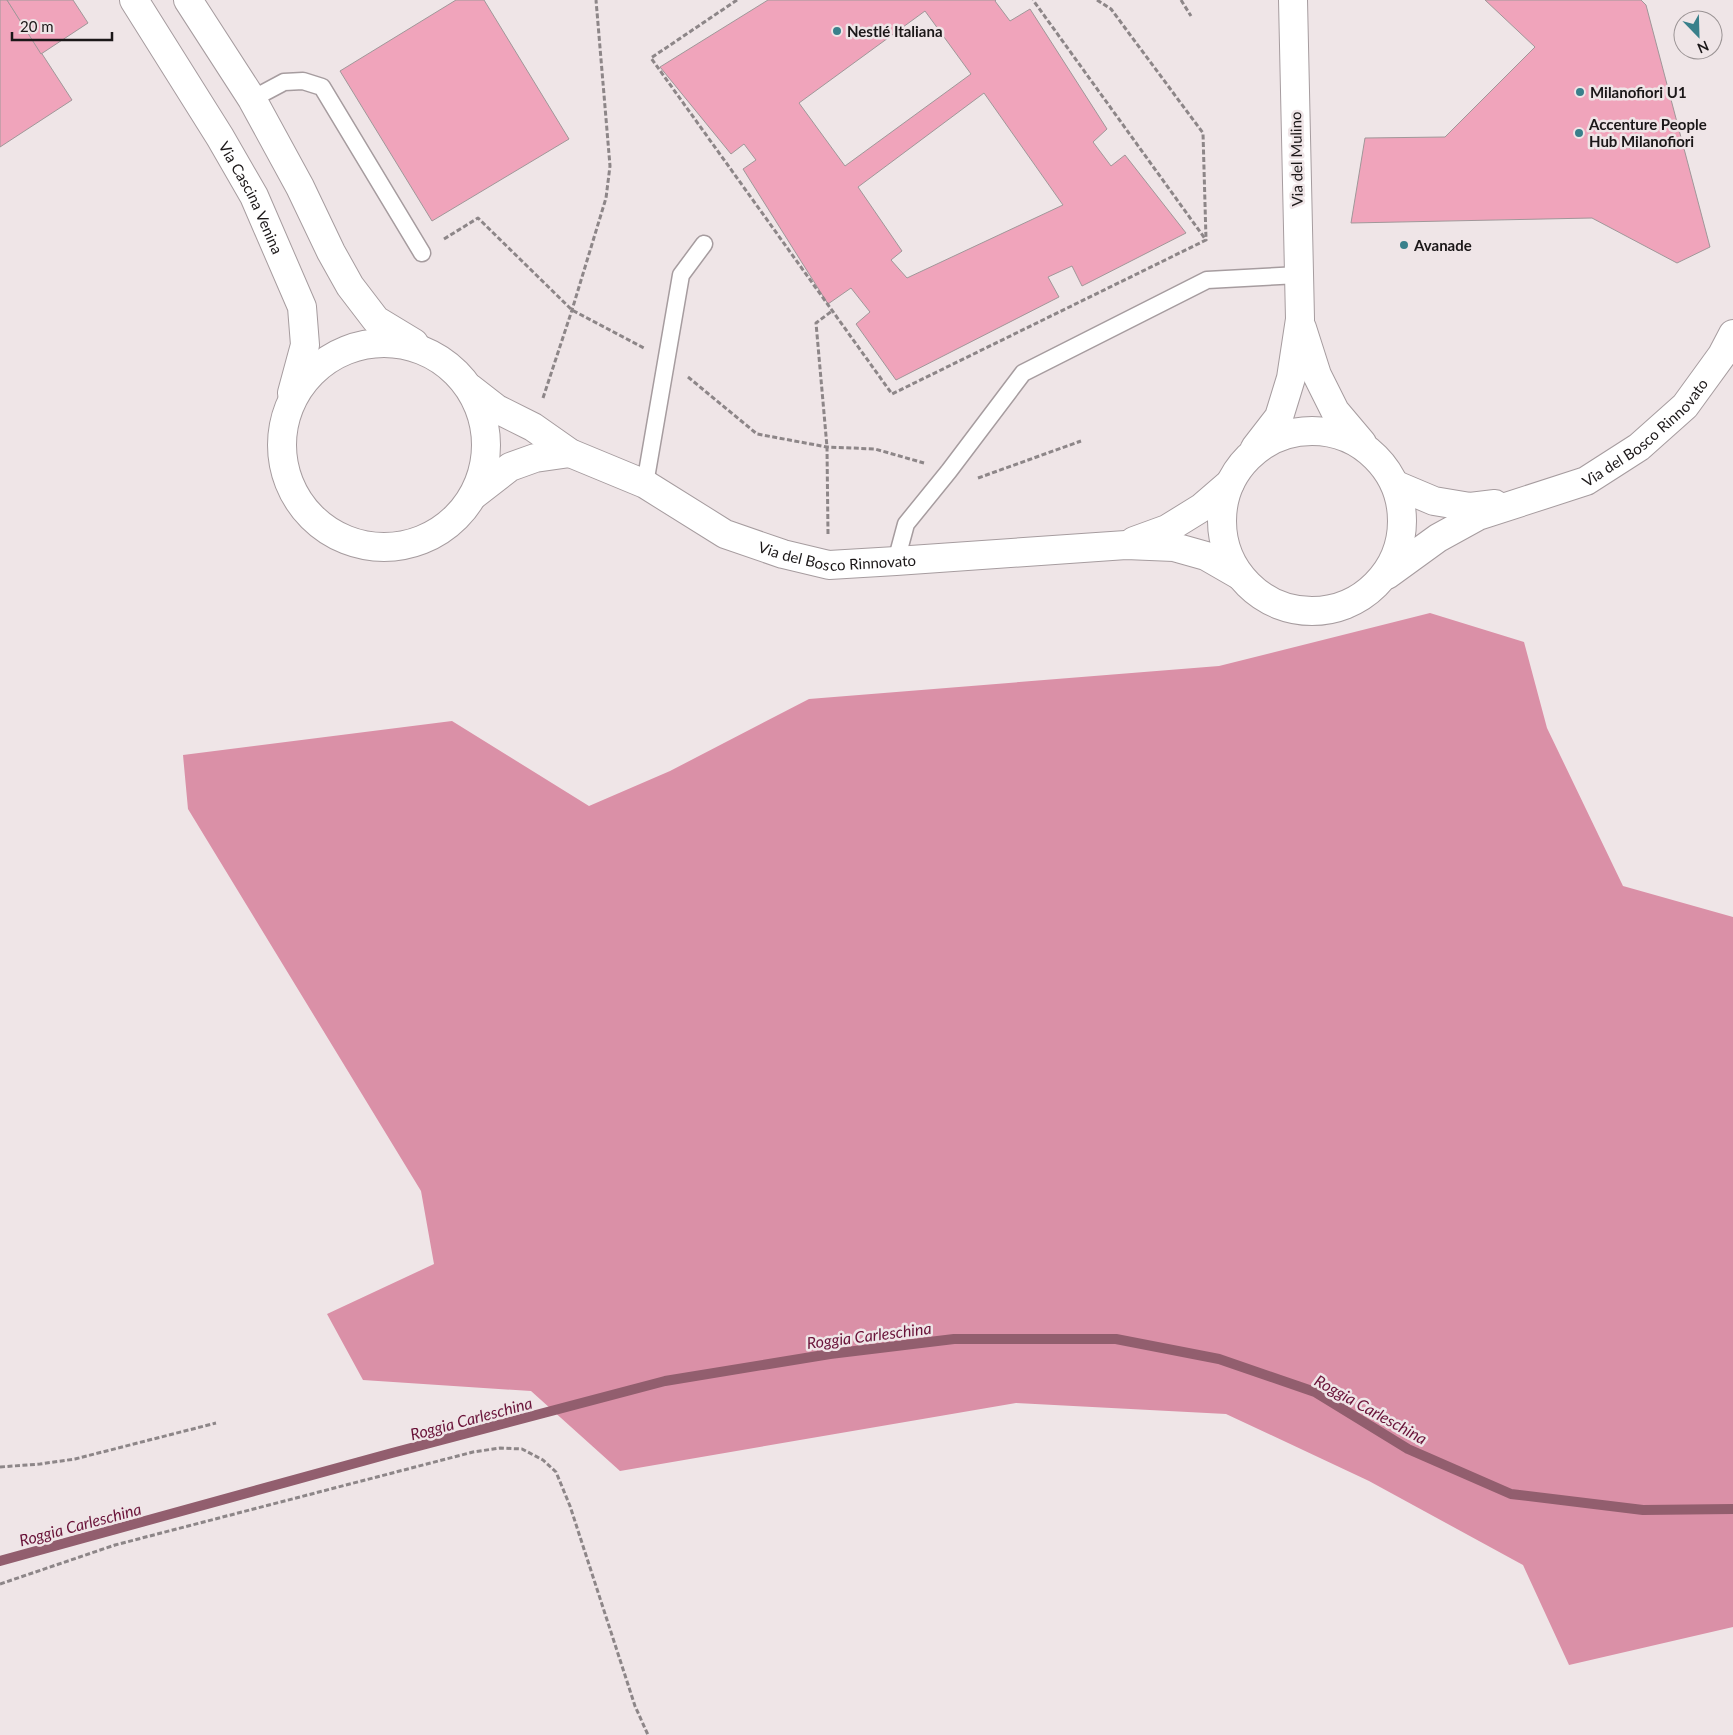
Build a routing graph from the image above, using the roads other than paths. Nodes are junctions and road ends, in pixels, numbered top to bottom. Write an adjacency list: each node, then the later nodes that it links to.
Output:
1 (134, 0): 12 (street, Via Cascina Venina)
2 (188, 0): 4 (street)
3 (1293, 0): 7 (street, Via del Mulino)
4 (252, 99): 6 (lane); 10 (street)
5 (704, 244): 17 (lane)
6 (422, 253)
7 (1299, 275): 8 (street, Via del Mulino); 22 (lane)
8 (1300, 319): 13 (street, Via del Mulino); 15 (street, Via del Mulino)
9 (1733, 334): 20 (street, Via del Bosco Rinnovato)
10 (428, 352): 11 (street); 12 (street)
11 (470, 388): 14 (street, Via del Bosco Rinnovato); 19 (street)
12 (286, 413): 19 (street)
13 (1365, 446): 15 (street); 18 (street, Via del Mulino)
14 (570, 453): 17 (street, Via del Bosco Rinnovato); 19 (street)
15 (1248, 457): 16 (street, Via del Mulino)
16 (1230, 483): 21 (street, Via del Bosco Rinnovato); 23 (street)
17 (644, 484): 22 (street, Via del Bosco Rinnovato)
18 (1396, 485): 20 (street, Via del Bosco Rinnovato); 24 (street, Via del Mulino)
19 (474, 495)
20 (1532, 498): 24 (street, Via del Bosco Rinnovato)
21 (1126, 545): 22 (street, Via del Bosco Rinnovato); 23 (street, Via del Bosco Rinnovato)
22 (896, 562)
23 (1239, 575): 24 (street)
24 (1382, 579)

